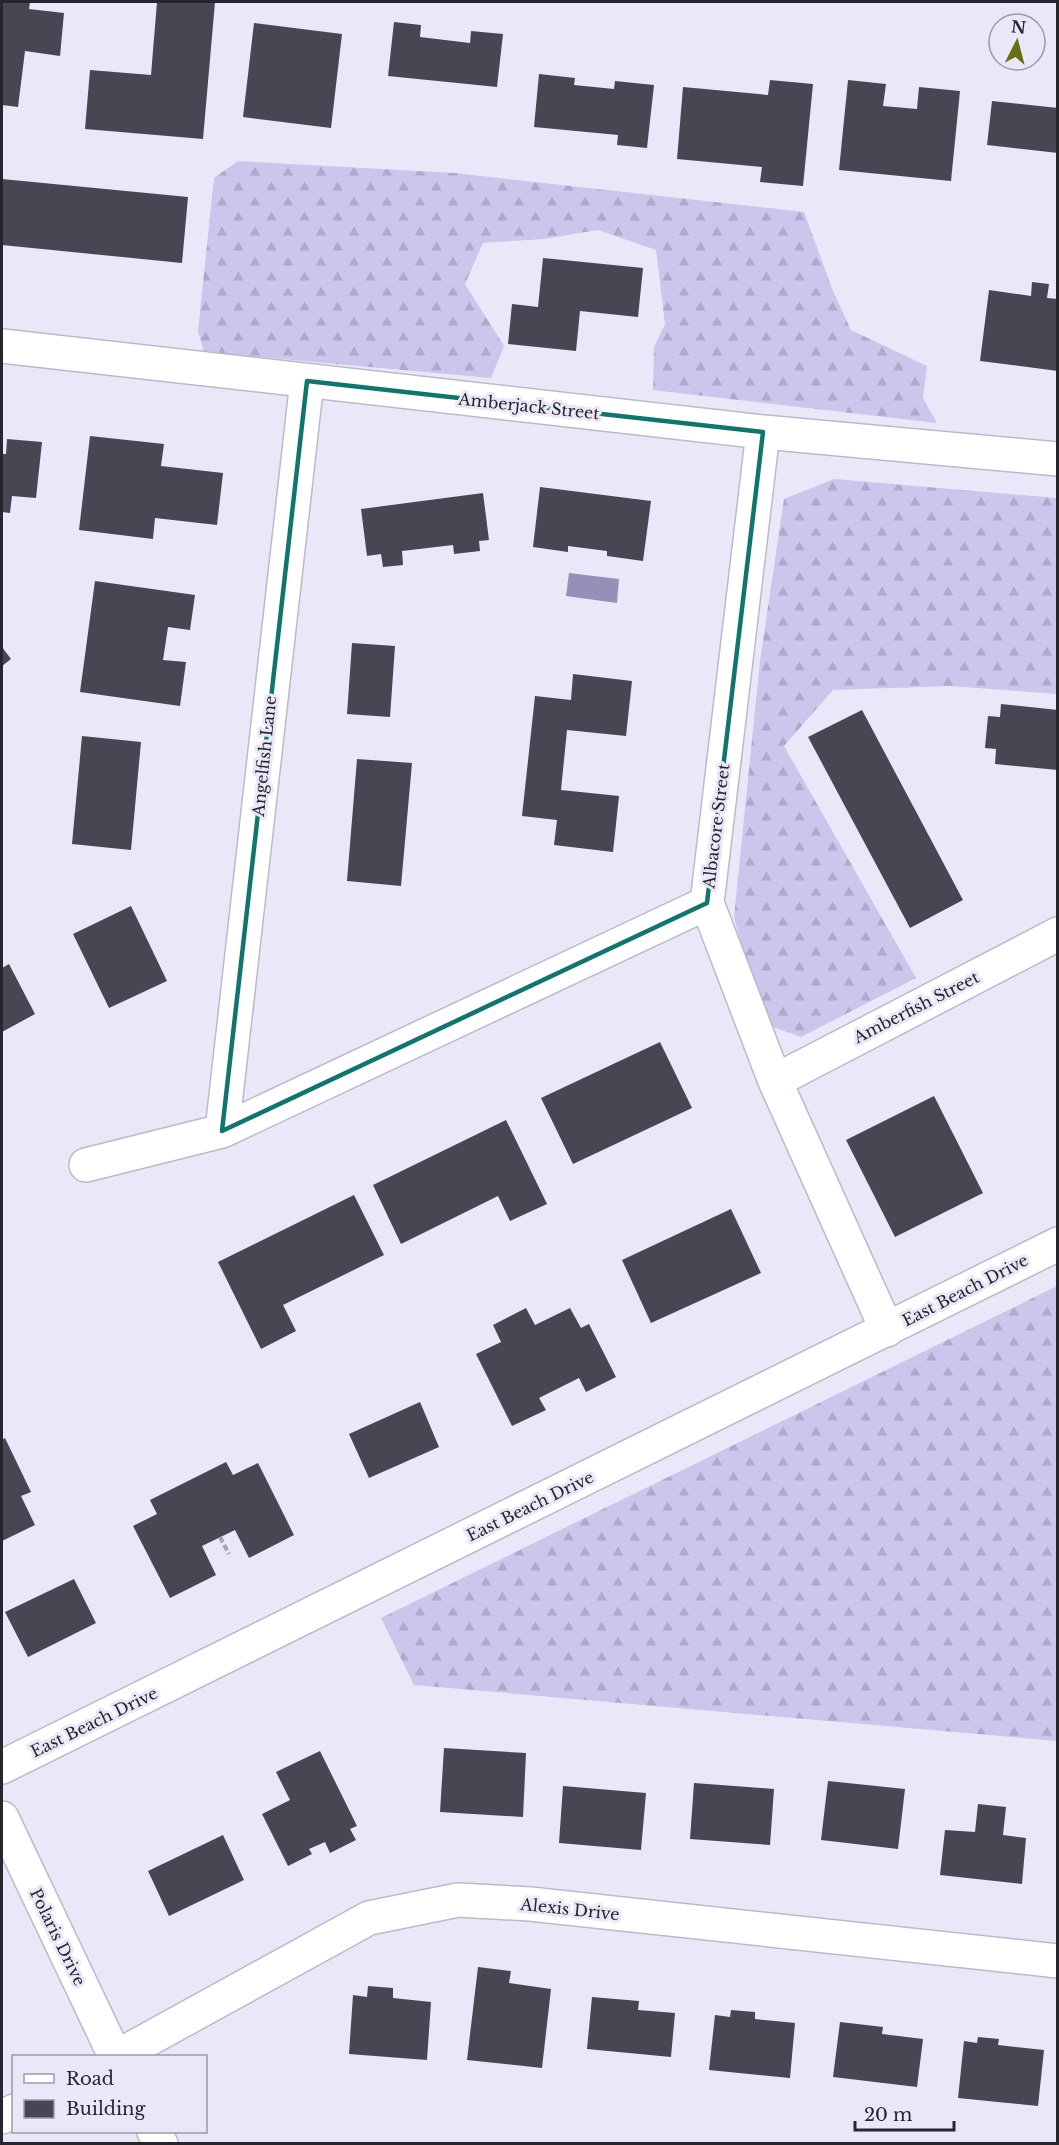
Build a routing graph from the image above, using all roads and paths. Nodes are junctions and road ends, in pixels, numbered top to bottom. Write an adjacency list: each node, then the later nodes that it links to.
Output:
1 (2, 346): 2 (street, Amberjack Street)
2 (307, 381): 3 (street, Amberjack Street); 8 (street, Angelfish Lane)
3 (763, 432): 4 (street, Amberjack Street); 5 (street, Albacore Street)
4 (1058, 459)
5 (707, 903): 7 (street, Albacore Street); 8 (street)
6 (1058, 934): 7 (street, Amberfish Street)
7 (775, 1081): 11 (street, Albacore Street)
8 (222, 1131): 9 (street)
9 (86, 1165)
10 (1058, 1244): 11 (street, East Beach Drive)
11 (887, 1330): 14 (street, East Beach Drive)
12 (220, 1537): 13 (path)
13 (229, 1554)
14 (2, 1767)
15 (2, 1818): 17 (street, Polaris Drive)
16 (1058, 1961): 18 (street, Alexis Drive)
17 (116, 2055)
18 (118, 2055)

